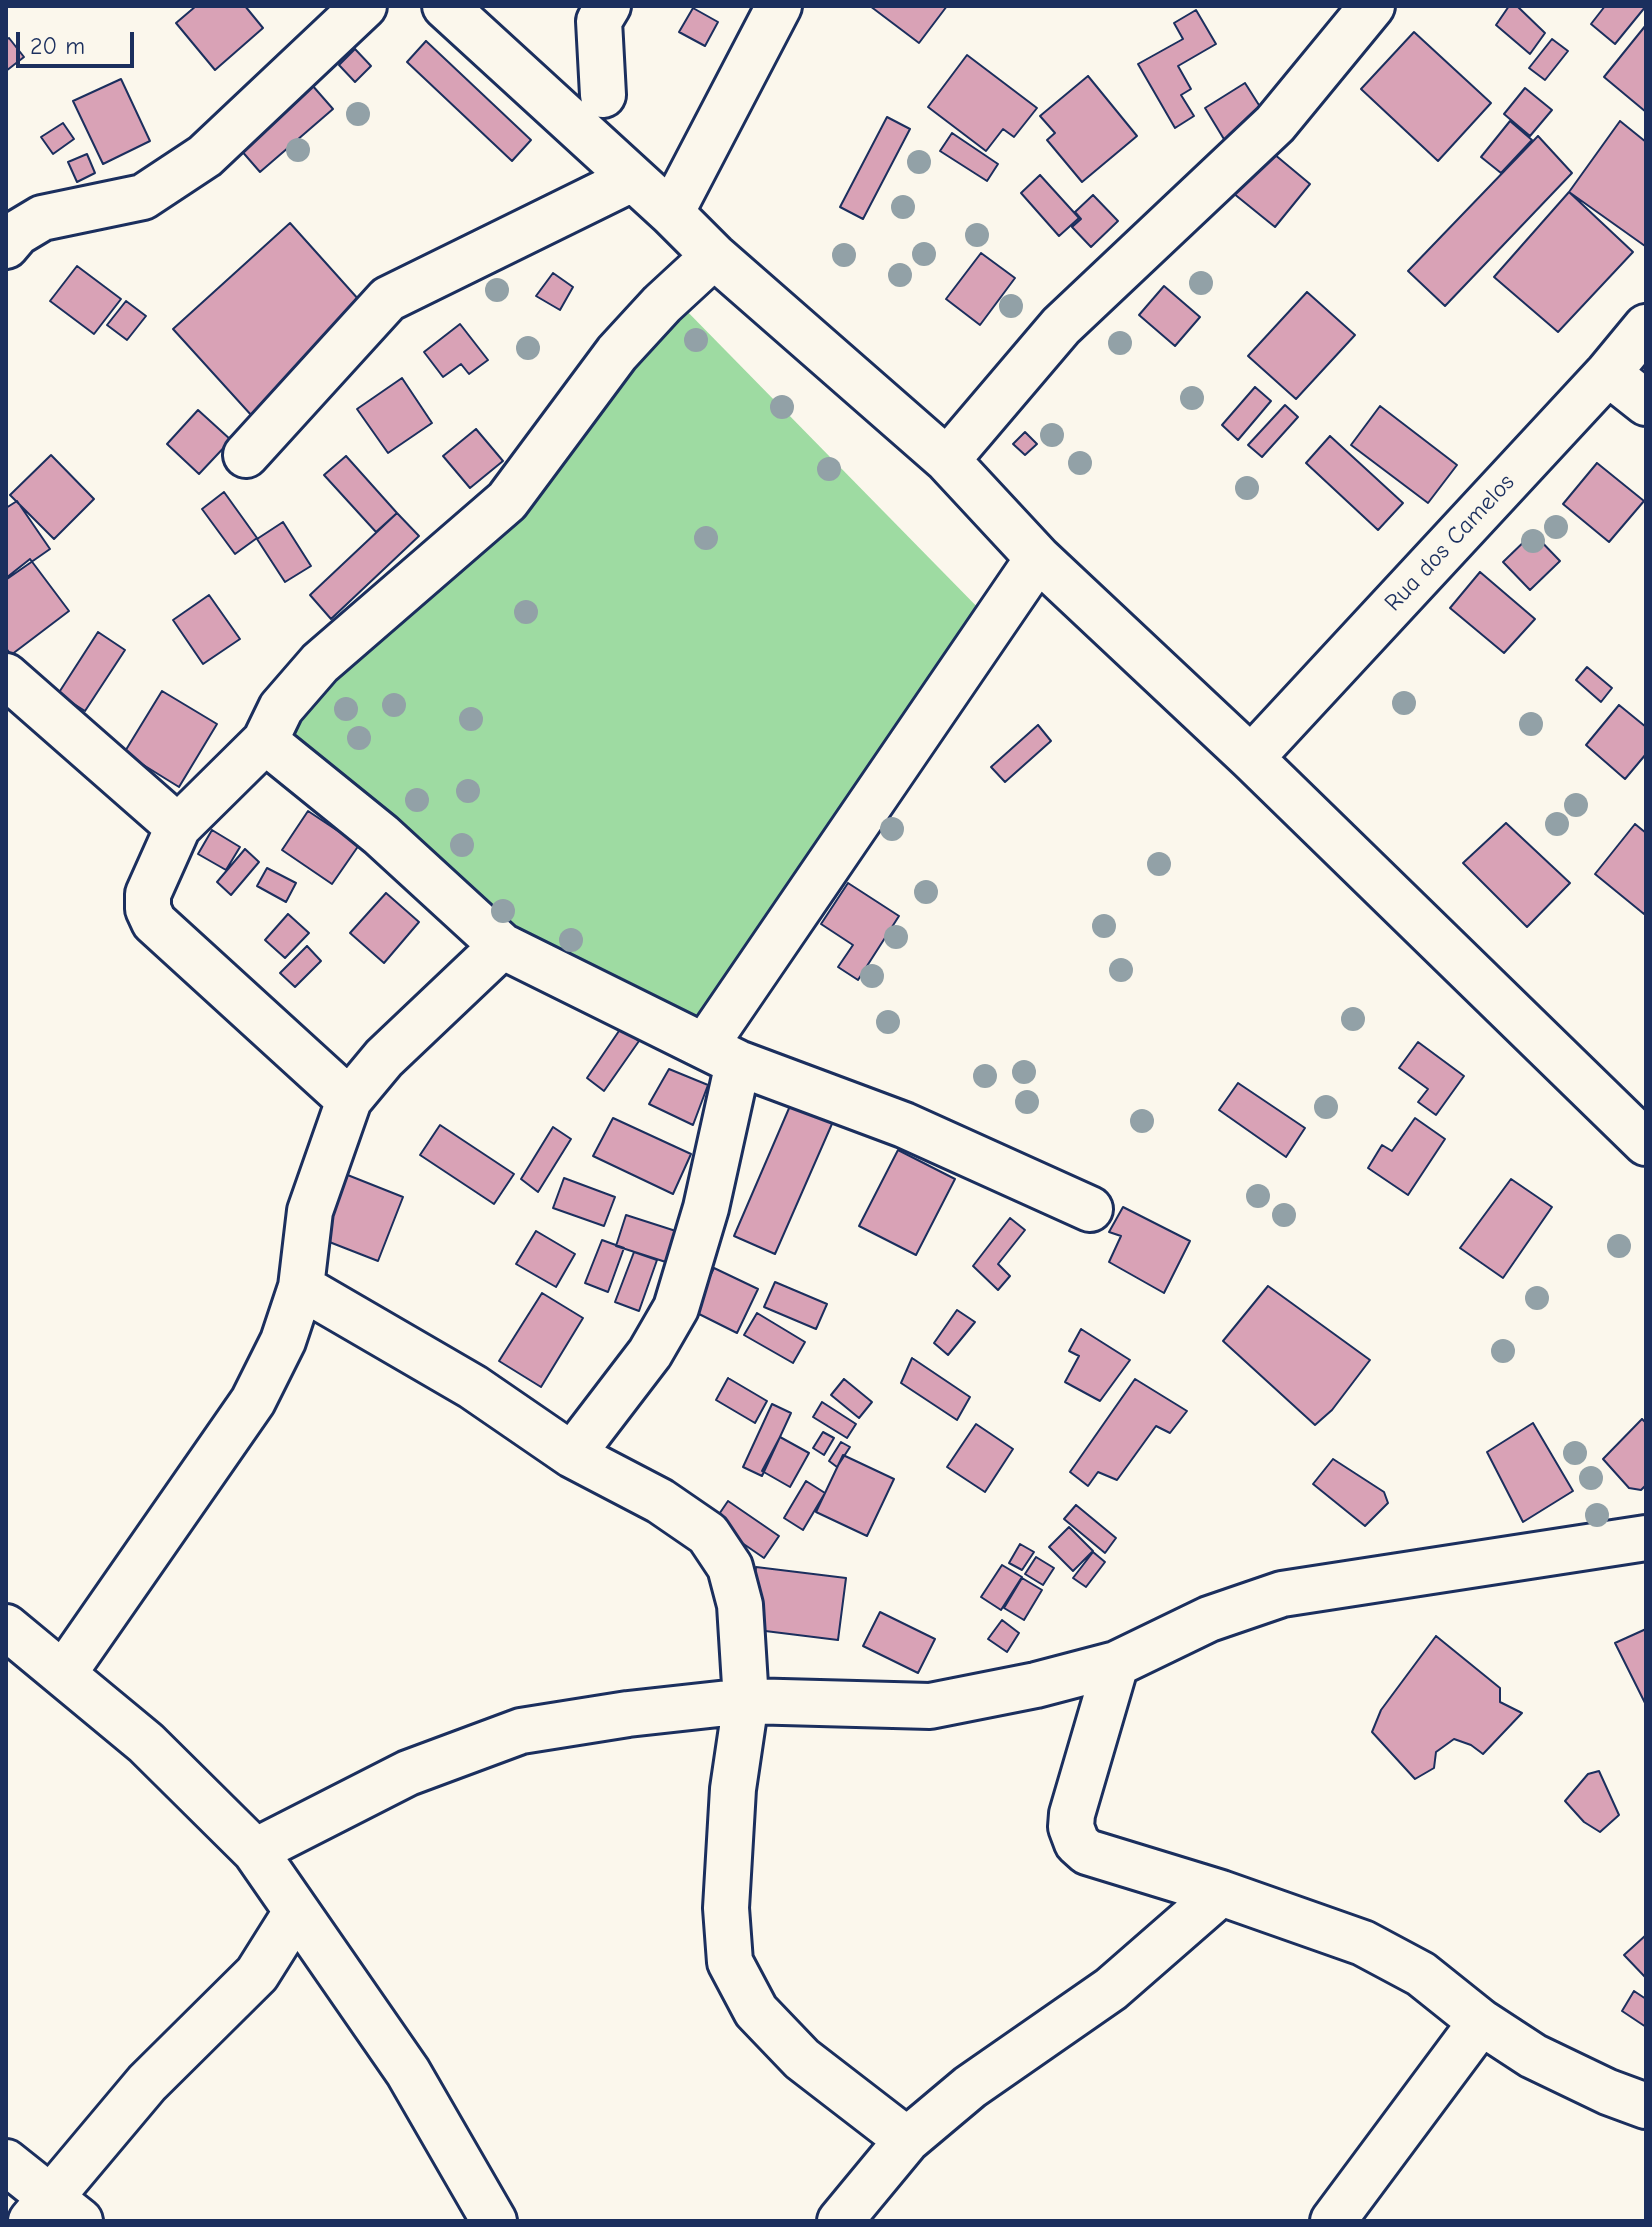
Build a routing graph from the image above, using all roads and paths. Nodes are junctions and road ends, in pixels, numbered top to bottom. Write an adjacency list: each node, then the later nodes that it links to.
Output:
1 (364, 6): 9 (street)
2 (445, 6): 7 (street)
3 (608, 6): 6 (street)
4 (779, 6): 8 (street)
5 (1372, 6): 15 (street)
6 (603, 95)
7 (632, 179): 8 (street); 14 (street)
8 (671, 213): 10 (street)
9 (6, 246)
10 (714, 256): 15 (street); 18 (street)
11 (1646, 327): 12 (street, Rua dos Camelos)
12 (1608, 373): 13 (street); 19 (street, Rua dos Camelos)
13 (1646, 403)
14 (246, 455)
15 (947, 460): 16 (street)
16 (1038, 558): 19 (street); 22 (street)
17 (6, 676): 20 (street)
18 (265, 741): 20 (street); 21 (street)
19 (1251, 758): 24 (street)
20 (178, 827): 23 (street)
21 (502, 946): 22 (street); 23 (street)
22 (721, 1054): 25 (street); 27 (street)
23 (349, 1100): 26 (street)
24 (1646, 1143)
25 (1090, 1209)
26 (301, 1287): 27 (street); 31 (street)
27 (572, 1455): 32 (street)
28 (1646, 1538): 30 (street)
29 (11, 1639): 31 (street)
30 (1116, 1664): 32 (street); 34 (street)
31 (64, 1673): 33 (street)
32 (746, 1701): 33 (street); 38 (street)
33 (255, 1851): 35 (street)
34 (1221, 1893): 36 (street); 38 (street)
35 (296, 1912): 40 (street); 41 (street)
36 (1481, 2022): 37 (street); 43 (street)
37 (1646, 2106)
38 (907, 2140): 42 (street)
39 (6, 2162): 40 (street)
40 (54, 2214)
41 (494, 2221)
42 (840, 2221)
43 (1333, 2221)

